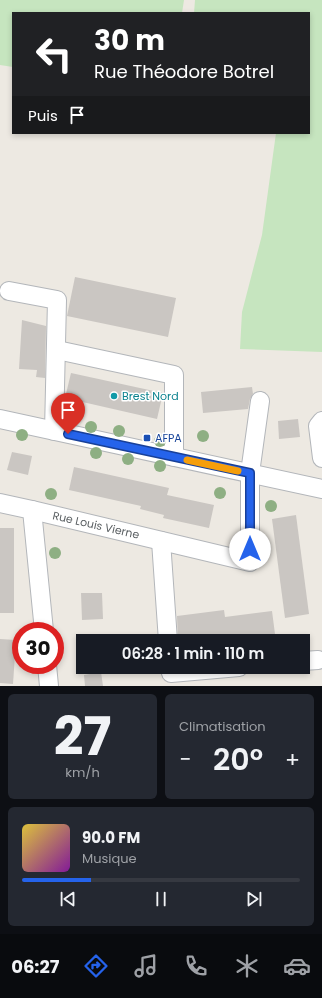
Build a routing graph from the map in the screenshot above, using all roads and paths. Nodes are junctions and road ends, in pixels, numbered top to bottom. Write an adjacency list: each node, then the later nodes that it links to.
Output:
1 (9, 291): 2 (street)
2 (56, 350): 6 (street); 7 (street)
3 (260, 401): 9 (street)
4 (0, 419): 6 (street)
5 (322, 421): 8 (street)
6 (54, 431): 7 (street)
7 (174, 457): 9 (street)
8 (322, 458)
9 (250, 473): 10 (street); 13 (street, Rue Louis Vierne)
10 (322, 489)
11 (0, 503): 12 (street, Rue Louis Vierne)
12 (32, 510): 13 (street, Rue Louis Vierne); 14 (street)
13 (161, 541): 15 (street)
14 (43, 622)
15 (168, 634)
16 (48, 674): 17 (street)
17 (49, 686)

